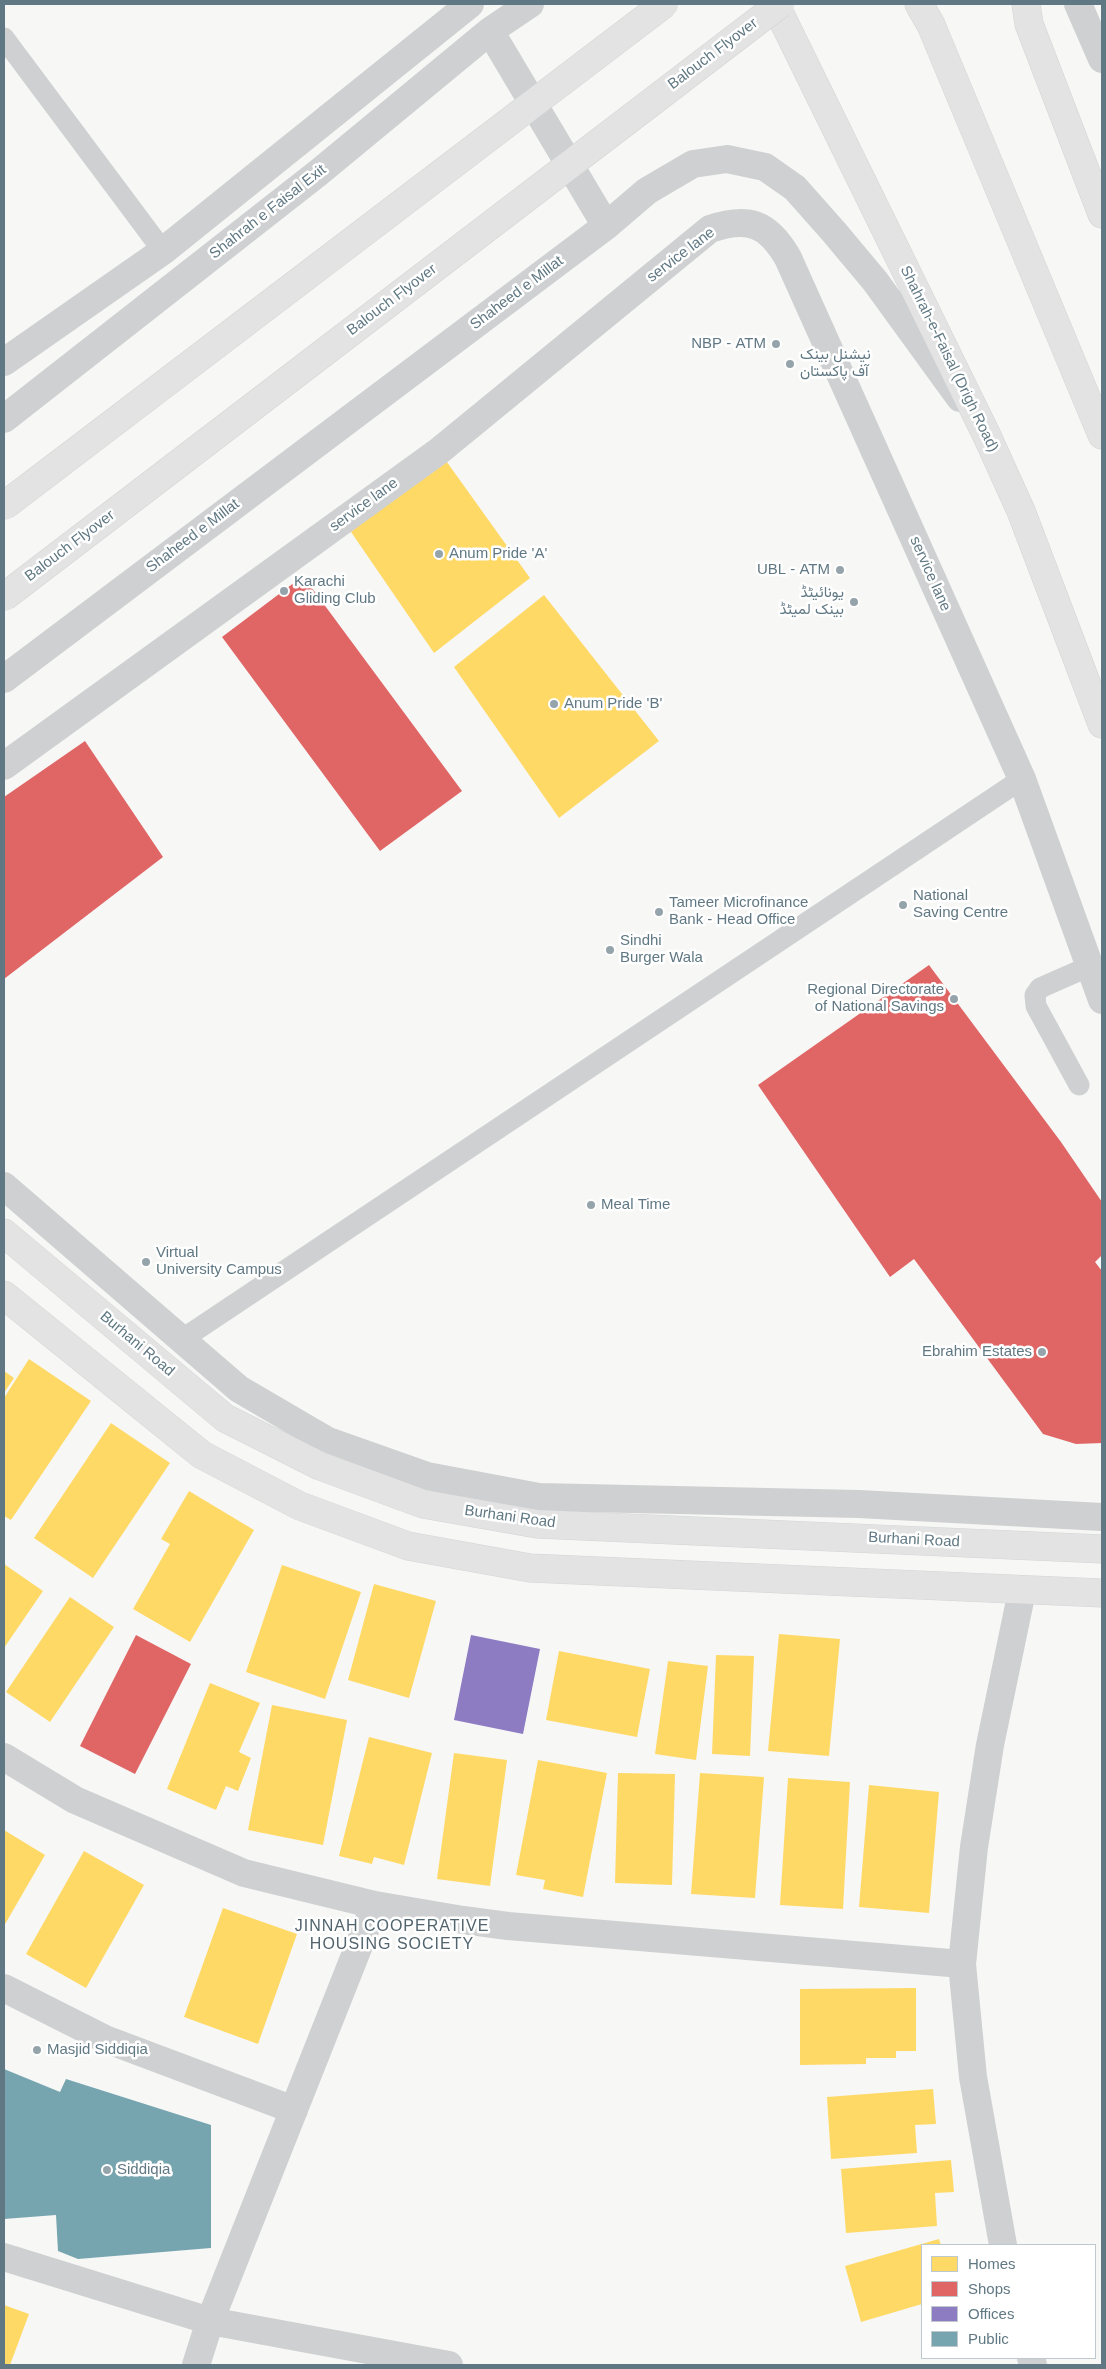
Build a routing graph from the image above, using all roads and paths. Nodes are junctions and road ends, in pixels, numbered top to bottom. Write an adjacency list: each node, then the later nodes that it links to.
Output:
1 (470, 4): 14 (street)
2 (530, 4): 9 (street, Shahrah e Faisal Exit)
3 (664, 4): 19 (main road, bridge)
4 (775, 4): 18 (main road, Shahrah-e-Faisal (Drigh Road))
5 (780, 4): 20 (main road, Balouch Flyover, bridge)
6 (919, 4): 17 (main road)
7 (1026, 4): 12 (main road)
8 (1078, 4): 11 (street)
9 (490, 31): 13 (street); 16 (street, Shahrah e Faisal Exit)
10 (4, 38): 14 (lane)
11 (1102, 59)
12 (1102, 214)
13 (606, 226): 18 (street, Shaheed e Millat); 21 (street, Shaheed e Millat)
14 (163, 251): 15 (street)
15 (4, 362)
16 (4, 419)
17 (1102, 435)
18 (987, 436): 22 (main road, Shahrah-e-Faisal (Drigh Road))
19 (4, 506)
20 (4, 597)
21 (4, 679)
22 (1102, 724)
23 (4, 766): 24 (street, service lane)
24 (1022, 779): 25 (street, service lane); 31 (lane)
25 (1090, 966): 26 (street, service lane); 27 (lane)
26 (1102, 1000)
27 (1079, 1085)
28 (4, 1186): 31 (street)
29 (4, 1233): 33 (main road, Burhani Road)
30 (4, 1295): 34 (main road)
31 (181, 1340): 32 (street)
32 (1102, 1517)
33 (1102, 1549)
34 (1022, 1591): 35 (main road); 38 (street)
35 (1102, 1593)
36 (4, 1757): 37 (street)
37 (375, 1905): 38 (street); 40 (street)
38 (962, 1964): 41 (street)
39 (4, 1988): 40 (street)
40 (294, 2110): 43 (street)
41 (1003, 2244)
42 (4, 2257): 43 (street)
43 (210, 2321): 44 (street); 45 (street)
44 (196, 2365)
45 (449, 2365)

